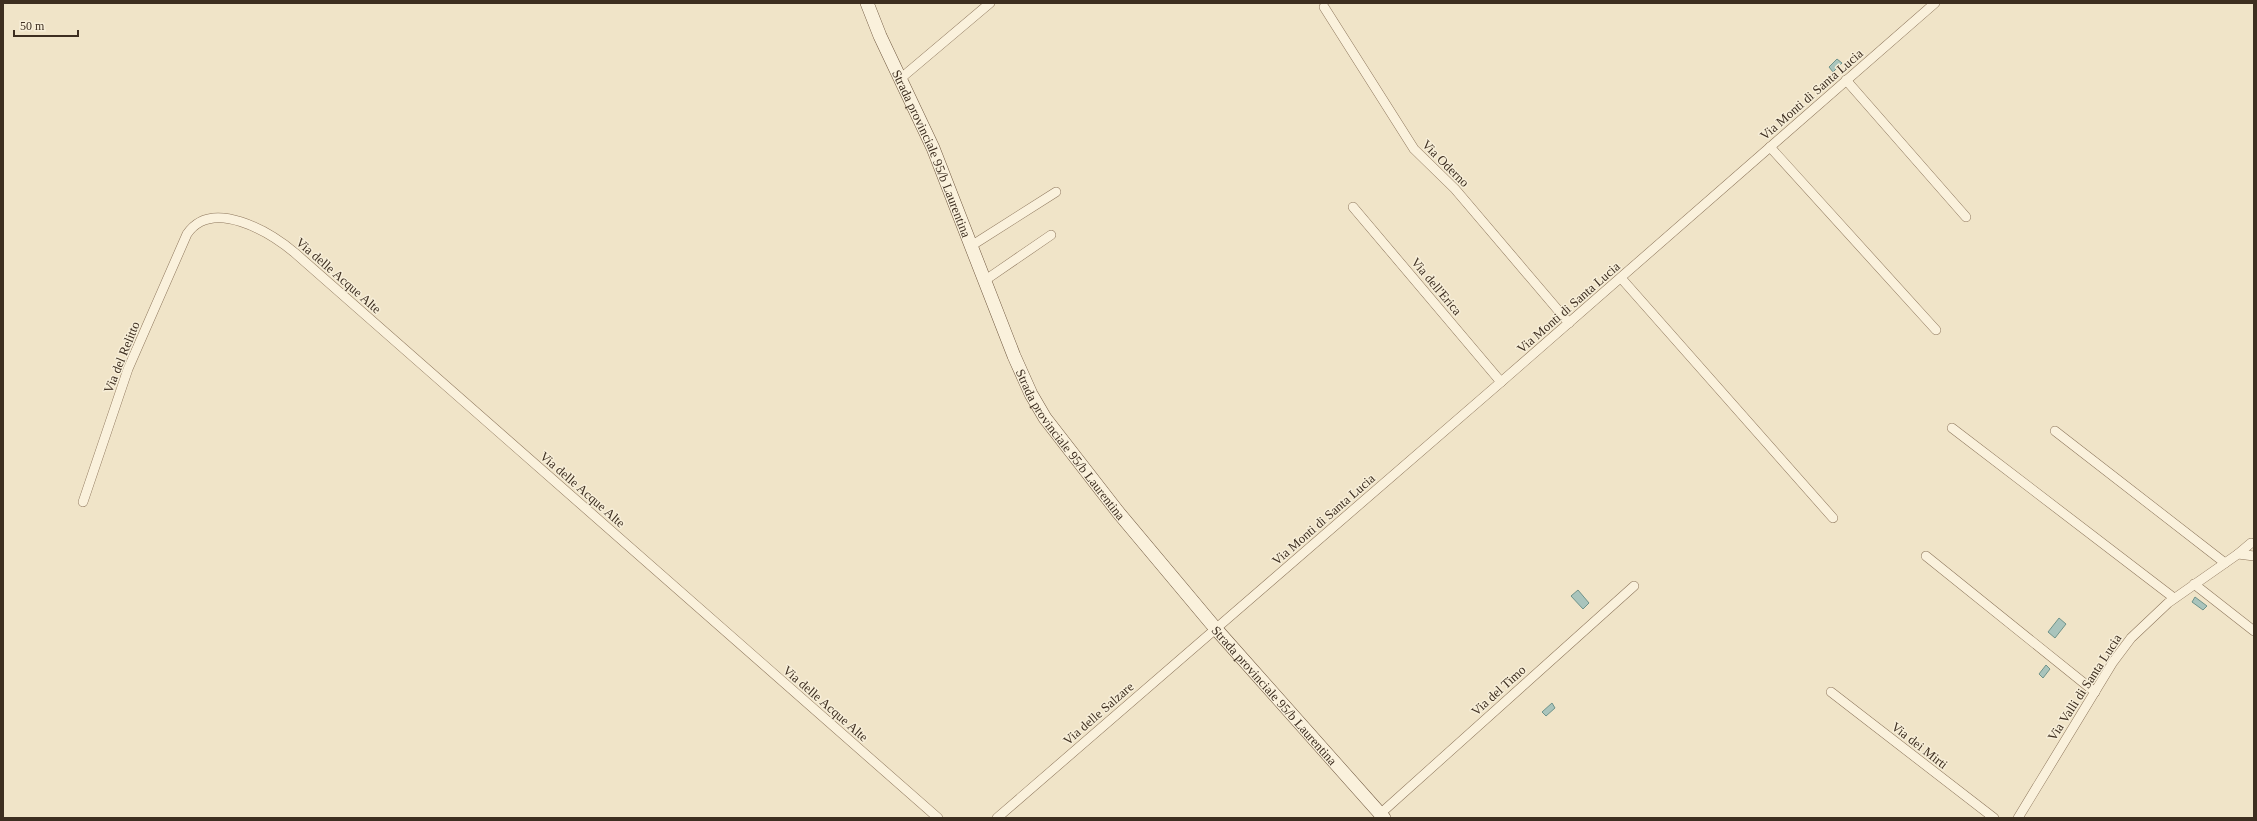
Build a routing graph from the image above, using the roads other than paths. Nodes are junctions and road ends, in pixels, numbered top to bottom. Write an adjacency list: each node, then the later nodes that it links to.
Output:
1 (868, 3): 5 (main road, Strada provinciale 95/b Laurentina)
2 (990, 3): 5 (street)
3 (1935, 3): 6 (street, Via Monti di Santa Lucia)
4 (1324, 7): 16 (street, Via Oderno)
5 (900, 79): 13 (main road, Strada provinciale 95/b Laurentina)
6 (1846, 80): 7 (street, Via Monti di Santa Lucia); 10 (street)
7 (1770, 147): 14 (street, Via Monti di Santa Lucia); 17 (street)
8 (1056, 192): 13 (street)
9 (1353, 207): 18 (street, Via dell'Erica)
10 (1966, 217)
11 (194, 226): 21 (street, Via del Relitto); 36 (street, Via delle Acque Alte)
12 (1051, 235): 15 (street)
13 (971, 246): 15 (main road, Strada provinciale 95/b Laurentina)
14 (1621, 278): 16 (street, Via Monti di Santa Lucia); 22 (street)
15 (984, 281): 31 (main road, Strada provinciale 95/b Laurentina)
16 (1569, 323): 18 (street, Via Monti di Santa Lucia)
17 (1936, 330)
18 (1501, 382): 31 (street, Via Monti di Santa Lucia)
19 (1952, 428): 30 (street)
20 (2055, 431): 27 (street)
21 (83, 502)
22 (1833, 518)
23 (2251, 543): 24 (street, Via Valli di Santa Lucia)
24 (2238, 554): 26 (street); 27 (street, Via Valli di Santa Lucia)
25 (1926, 556): 34 (street)
26 (2254, 556)
27 (2225, 563): 28 (street, Via Valli di Santa Lucia)
28 (2194, 584): 30 (street, Via Valli di Santa Lucia); 32 (street)
29 (1634, 586): 35 (street, Via del Timo)
30 (2174, 598): 34 (street, Via Valli di Santa Lucia)
31 (1216, 629): 35 (main road, Strada provinciale 95/b Laurentina); 37 (street, Via delle Salzare)
32 (2254, 631)
33 (1831, 692): 38 (street, Via dei Mirti)
34 (2095, 692): 39 (street, Via Valli di Santa Lucia)
35 (1382, 816)
36 (938, 818)
37 (997, 818)
38 (1994, 818)
39 (2018, 818)

